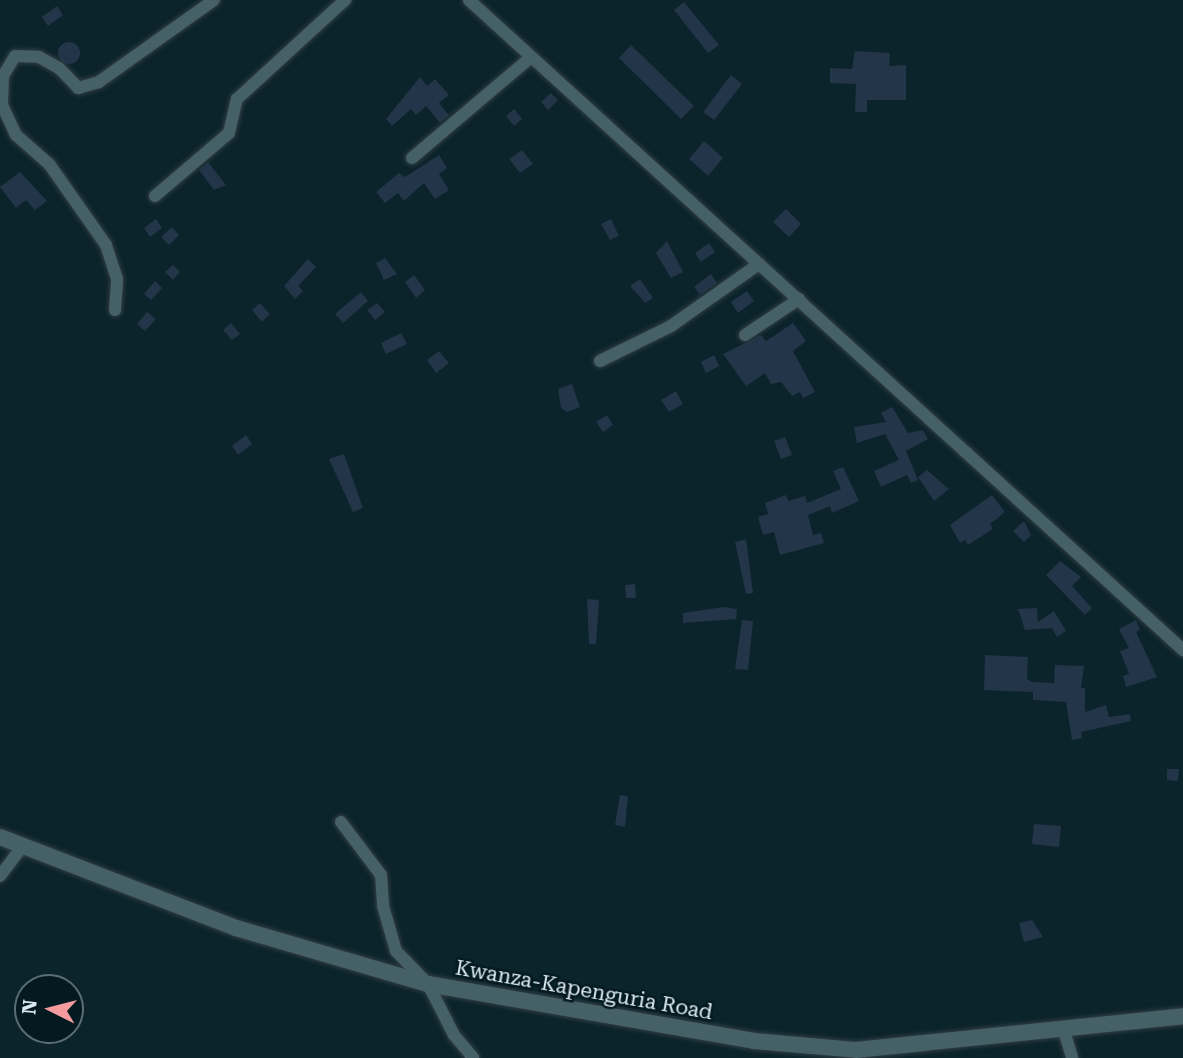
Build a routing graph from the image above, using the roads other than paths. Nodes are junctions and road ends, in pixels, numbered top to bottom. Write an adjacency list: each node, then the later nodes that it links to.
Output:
1 (214, 0): 9 (street)
2 (345, 0): 6 (street)
3 (469, 0): 4 (street)
4 (531, 57): 5 (street); 7 (street)
5 (412, 158)
6 (155, 196)
7 (759, 264): 8 (street); 11 (street)
8 (799, 299): 10 (street); 12 (street)
9 (115, 310)
10 (745, 335)
11 (600, 361)
12 (1183, 650)
13 (341, 822): 17 (street)
14 (0, 837): 15 (street, Kwanza-Kapenguria Road)
15 (23, 845): 16 (street); 17 (street, Kwanza-Kapenguria Road)
16 (0, 876)
17 (428, 984): 19 (street, Kwanza-Kapenguria Road); 20 (street)
18 (1183, 1016): 19 (street, Kwanza-Kapenguria Road)
19 (1064, 1031): 21 (street)
20 (473, 1058)
21 (1072, 1058)

